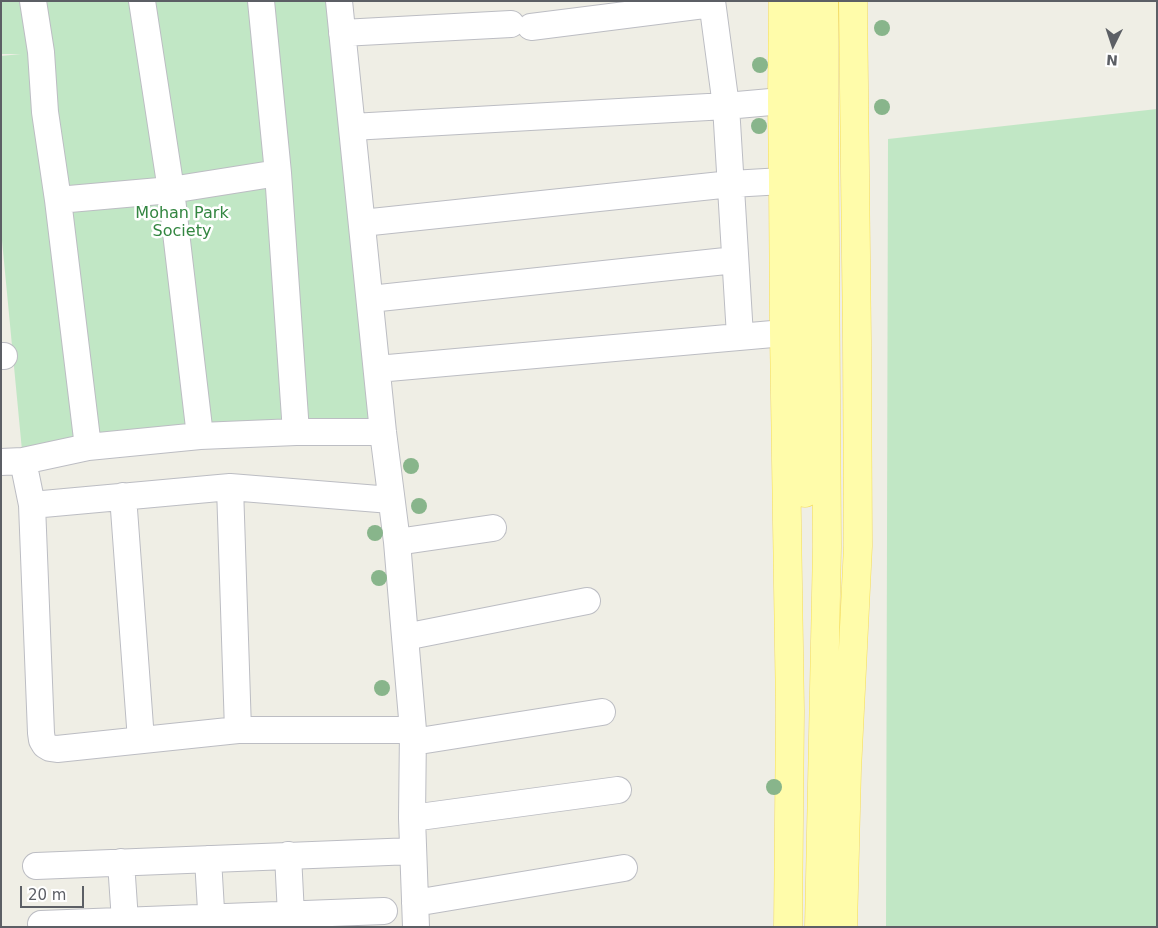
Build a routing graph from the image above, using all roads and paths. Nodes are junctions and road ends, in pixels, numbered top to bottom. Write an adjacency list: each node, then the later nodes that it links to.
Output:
1 (33, 1): 18 (street)
2 (142, 1): 17 (street)
3 (261, 1): 14 (street)
4 (339, 1): 10 (street)
5 (783, 1): 11 (main road)
6 (802, 1): 42 (main road)
7 (824, 1): 42 (main road)
8 (853, 1): 60 (main road)
9 (712, 3): 10 (street); 12 (street)
10 (342, 33): 13 (street)
11 (782, 101): 12 (street); 15 (main road)
12 (726, 106): 13 (street); 16 (street)
13 (352, 127): 19 (street)
14 (278, 173): 17 (street); 25 (street)
15 (783, 181): 16 (street); 22 (main road)
16 (731, 184): 19 (street); 20 (street)
17 (171, 190): 18 (street); 27 (street)
18 (58, 200): 28 (street)
19 (362, 223): 21 (street)
20 (735, 260): 21 (street); 23 (street)
21 (370, 300): 24 (street)
22 (784, 333): 23 (street); 57 (main road)
23 (740, 336): 24 (street)
24 (377, 369): 26 (street)
25 (296, 432): 26 (street); 27 (street)
26 (383, 432): 32 (street)
27 (200, 436): 28 (street)
28 (88, 447): 29 (street)
29 (12, 462): 33 (street)
30 (230, 487): 31 (street); 32 (street); 39 (street)
31 (123, 496): 33 (street); 41 (street)
32 (391, 500): 35 (street)
33 (32, 504): 41 (street)
34 (493, 528): 35 (street)
35 (397, 542): 37 (street)
36 (586, 601): 37 (street)
37 (406, 637): 40 (street)
38 (602, 712): 40 (street)
39 (238, 730): 40 (street); 41 (street)
40 (413, 736): 44 (street)
41 (141, 740)
42 (812, 764): 58 (main road); 59 (main road)
43 (618, 790): 44 (street)
44 (412, 818): 45 (street)
45 (413, 851): 46 (street); 53 (street)
46 (288, 856): 47 (street); 52 (street)
47 (208, 859): 48 (street); 55 (street)
48 (121, 862): 49 (street); 54 (street)
49 (36, 866)
50 (624, 868): 53 (street)
51 (384, 911): 52 (street)
52 (291, 915): 55 (street)
53 (415, 915)
54 (125, 921): 55 (street); 56 (street)
55 (211, 922)
56 (41, 924)
57 (788, 927)
58 (799, 927)
59 (819, 927)
60 (843, 927)

